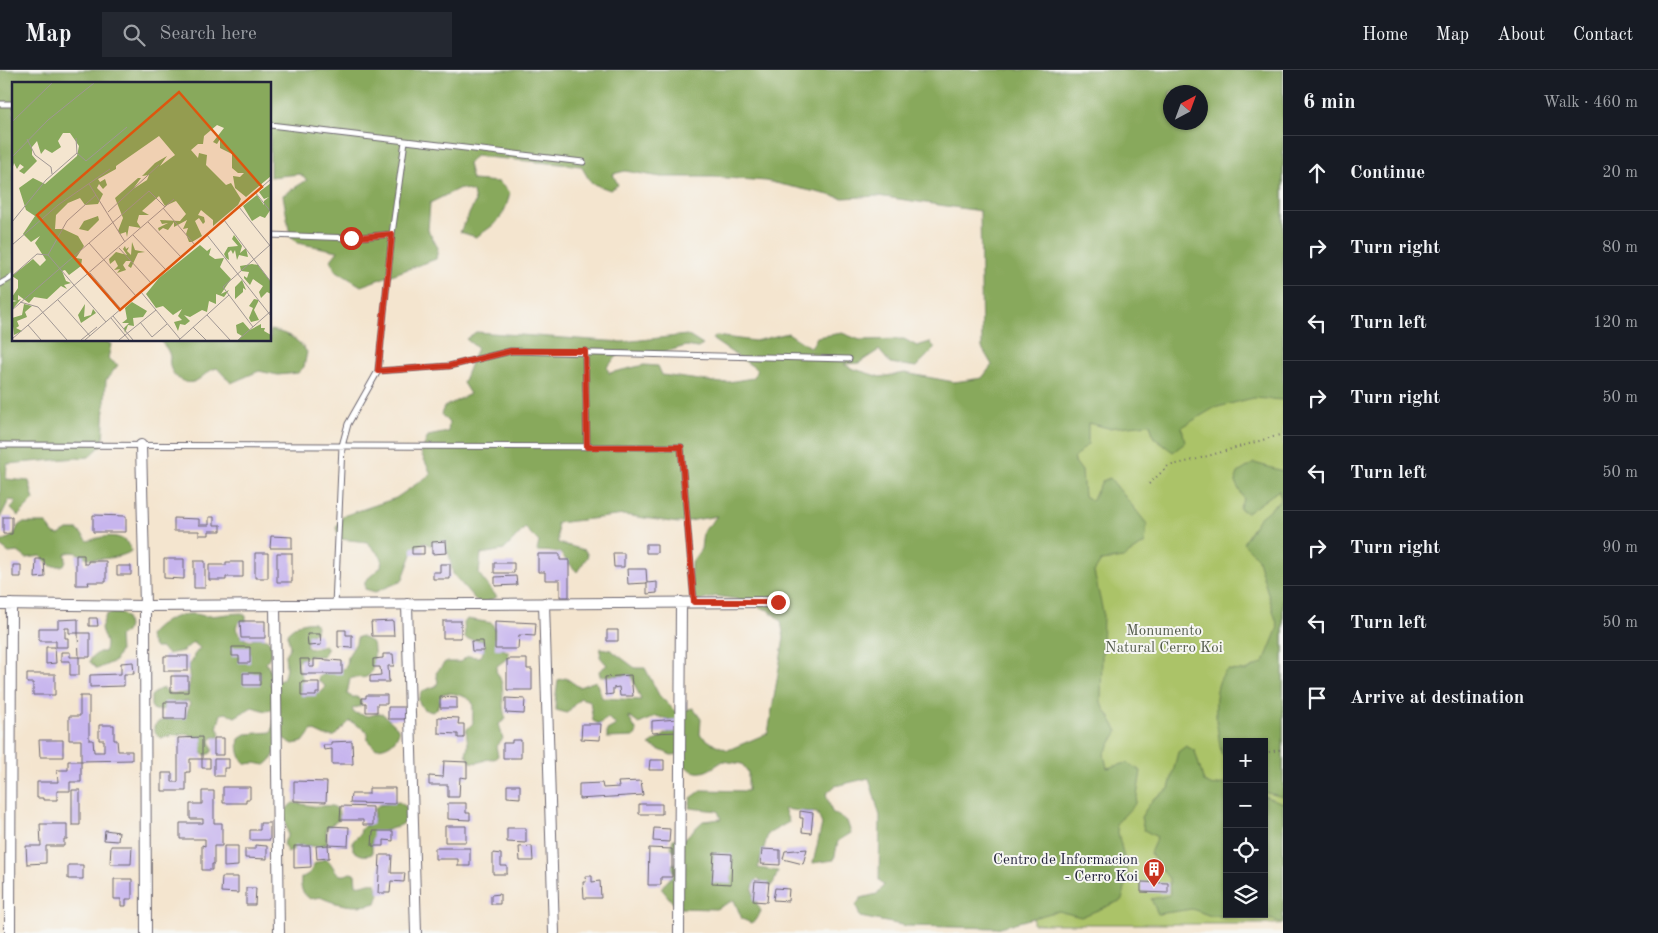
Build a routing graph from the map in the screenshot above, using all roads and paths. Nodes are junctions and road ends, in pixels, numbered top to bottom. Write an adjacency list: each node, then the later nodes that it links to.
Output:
1 (271, 125): 2 (lane)
2 (405, 141): 3 (lane); 4 (lane)
3 (583, 162)
4 (392, 234): 5 (lane); 10 (lane)
5 (271, 235)
6 (12, 277): 7 (lane)
7 (0, 284)
8 (585, 351): 9 (lane); 10 (lane); 15 (lane)
9 (849, 360)
10 (378, 371): 14 (lane)
11 (1283, 434): 16 (path)
12 (0, 445): 13 (lane)
13 (141, 445): 14 (lane); 25 (street)
14 (342, 446): 15 (lane); 22 (lane)
15 (587, 447): 18 (lane)
16 (1149, 484)
17 (681, 602): 18 (street); 20 (street); 33 (street)
18 (694, 602): 19 (street)
19 (778, 602)
20 (544, 603): 23 (street); 32 (street)
21 (5, 604): 25 (street); 28 (street)
22 (335, 604): 23 (street); 24 (street)
23 (407, 604): 31 (street)
24 (275, 605): 25 (street); 30 (street)
25 (145, 606): 29 (street)
26 (1283, 749): 27 (path)
27 (1268, 753)
28 (10, 933)
29 (146, 933)
30 (279, 933)
31 (416, 933)
32 (554, 933)
33 (679, 933)

